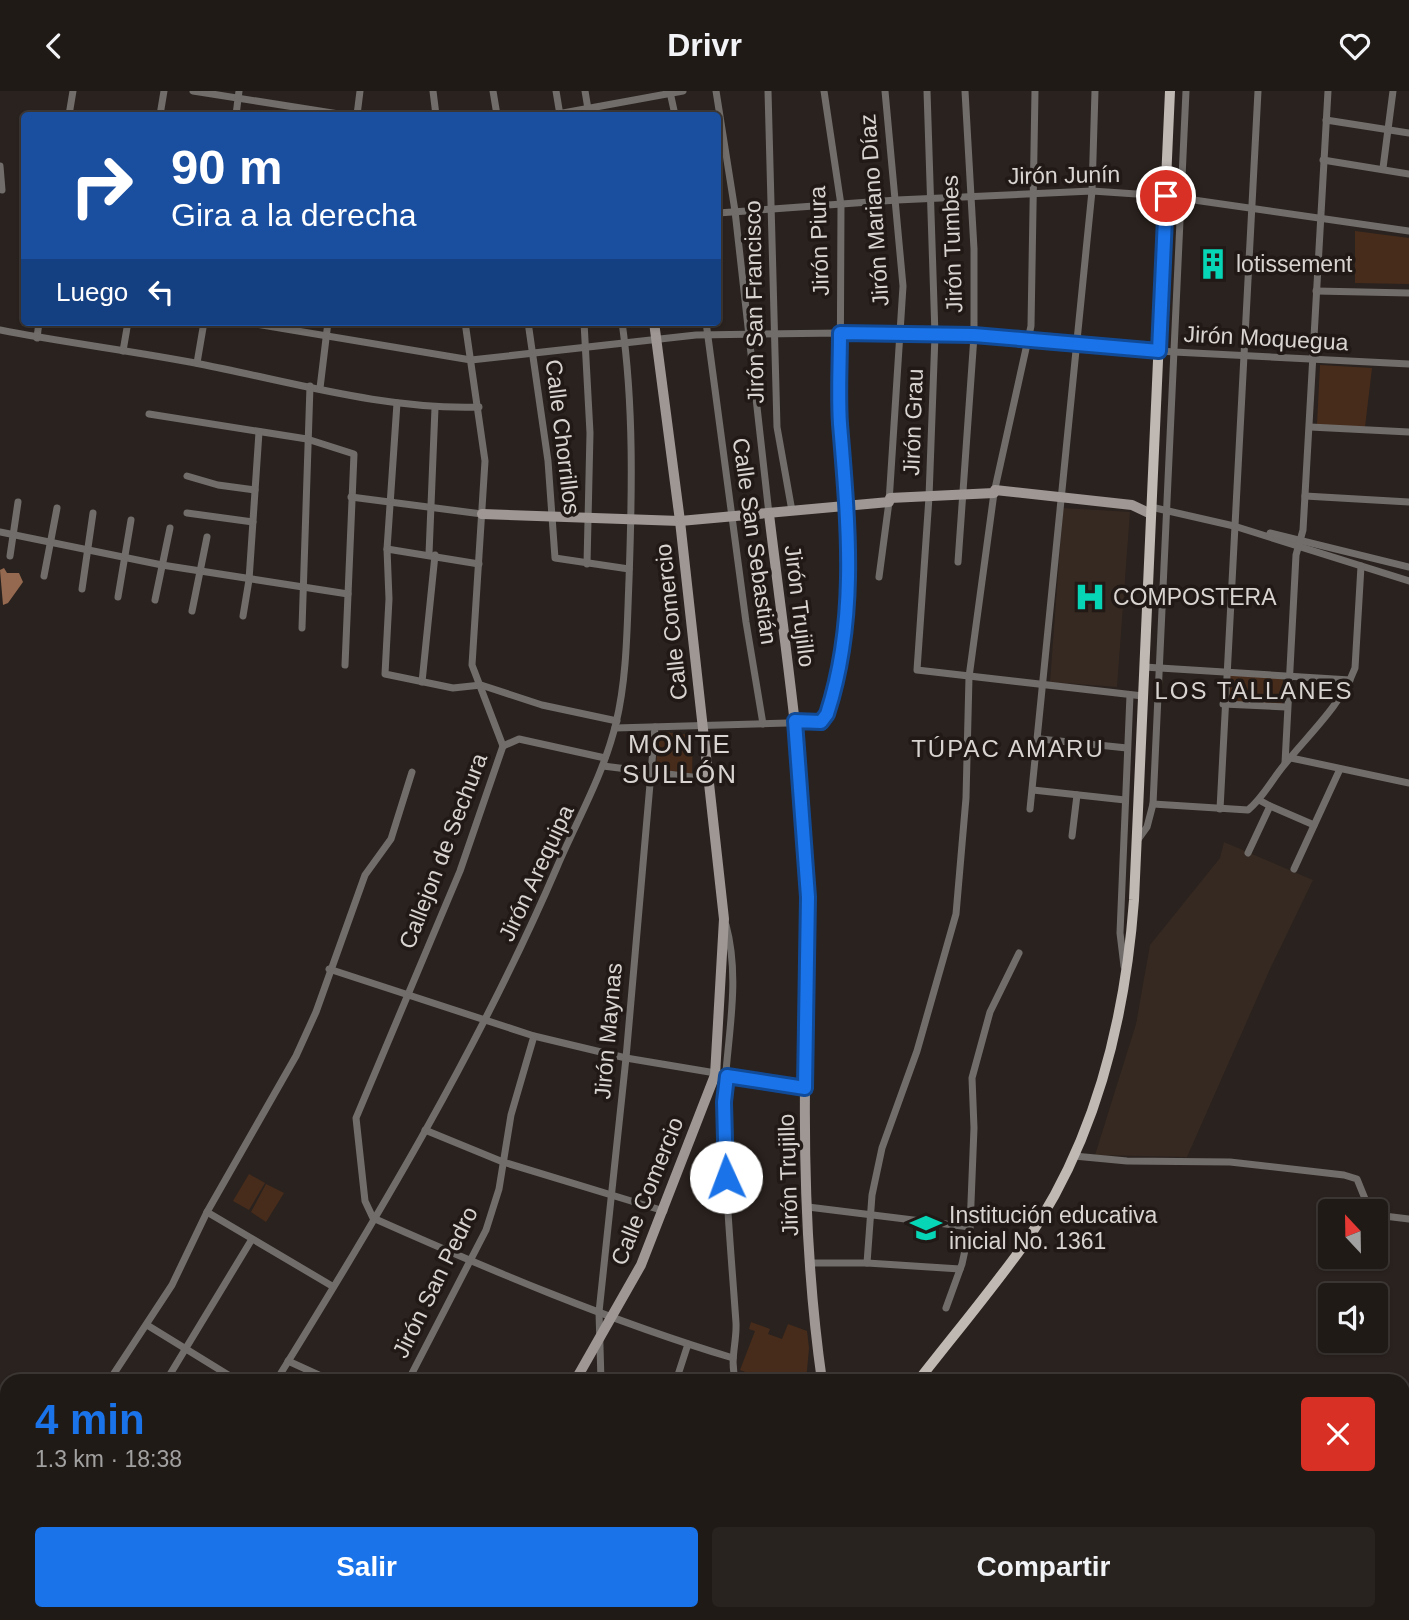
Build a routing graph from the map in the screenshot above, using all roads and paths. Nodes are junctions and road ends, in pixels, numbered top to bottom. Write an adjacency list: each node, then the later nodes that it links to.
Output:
1 (73, 91): 25 (street)
2 (164, 91): 26 (street)
3 (193, 91): 24 (street)
4 (360, 91): 28 (street)
5 (433, 91): 29 (street)
6 (494, 91): 30 (street)
7 (556, 91): 31 (street)
8 (585, 91): 32 (street)
9 (683, 91): 23 (street)
10 (716, 91): 34 (street, Jirón Trujillo)
11 (768, 91): 52 (street, Jirón San Francisco)
12 (824, 91): 51 (street, Jirón Piura)
13 (884, 91): 48 (street, Jirón Mariano Díaz)
14 (927, 91): 49 (street, Jirón Grau)
15 (965, 91): 47 (street, Jirón Tumbes)
16 (1035, 91): 45 (street)
17 (1095, 91): 44 (street)
18 (1170, 91): 46 (main road)
19 (1186, 91): 50 (street)
20 (1258, 91): 53 (street)
21 (1328, 91): 35 (street)
22 (1393, 91): 37 (street)
23 (670, 92): 32 (street); 33 (street)
24 (239, 95): 27 (street)
25 (70, 112)
26 (160, 112)
27 (329, 112)
28 (357, 112)
29 (436, 112)
30 (497, 112)
31 (557, 112)
32 (589, 112)
33 (673, 112)
34 (719, 112)
35 (1326, 120): 37 (street); 39 (street)
36 (721, 123): 54 (street, Jirón Trujillo)
37 (1388, 128): 38 (street); 41 (street)
38 (1409, 133)
39 (1323, 160): 41 (street); 56 (street)
40 (0, 166): 43 (street)
41 (1383, 168): 42 (street)
42 (1409, 174)
43 (2, 190)
44 (1092, 191): 45 (street, Jirón Junín); 46 (street, Jirón Junín); 84 (street)
45 (1031, 194): 47 (street, Jirón Junín); 82 (street)
46 (1166, 196): 50 (street, Jirón Junín); 87 (main road)
47 (970, 197): 49 (street, Jirón Junín); 77 (street, Jirón Tumbes)
48 (897, 200): 49 (street, Jirón Junín); 51 (street, Jirón Junín); 74 (street, Jirón Mariano Díaz)
49 (932, 200): 76 (street, Jirón Grau)
50 (1180, 200): 53 (street, Jirón Junín); 88 (street)
51 (841, 205): 52 (street, Jirón Junín); 72 (street, Jirón Piura)
52 (771, 209): 54 (street, Jirón Junín); 73 (street, Jirón San Francisco)
53 (1252, 210): 56 (street, Jirón Junín); 90 (street)
54 (735, 211): 55 (street, Jirón Junín); 78 (street, Jirón Trujillo)
55 (721, 213)
56 (1320, 219): 57 (street, Jirón Junín); 58 (street)
57 (1409, 231)
58 (1316, 291): 59 (street); 92 (street)
59 (1409, 293)
60 (38, 326): 80 (street)
61 (127, 326): 86 (street)
62 (203, 326): 93 (street)
63 (266, 326): 79 (street, Jirón Moquegua)
64 (327, 326): 79 (street)
65 (466, 326): 91 (street, Callejon de Sechura)
66 (529, 326): 89 (street, Calle Chorrillos)
67 (584, 326): 85 (street)
68 (623, 326): 83 (street, Jirón Arequipa)
69 (654, 326): 81 (street, Calle Comercio)
70 (707, 326): 75 (street, Calle San Sebastián)
71 (0, 330): 80 (street)
72 (840, 333): 73 (street, Jirón Moquegua); 74 (street, Jirón Moquegua); 117 (street, Jirón Piura)
73 (772, 334): 78 (street, Jirón Moquegua); 122 (street, Jirón San Francisco)
74 (901, 334): 76 (street, Jirón Moquegua); 113 (street, Jirón Mariano Díaz)
75 (708, 335): 78 (street, Jirón Moquegua); 81 (street, Jirón Moquegua); 127 (street, Calle San Sebastián)
76 (935, 335): 77 (street, Jirón Moquegua); 112 (street, Jirón Grau)
77 (974, 335): 82 (street, Jirón Moquegua); 108 (street, Jirón Tumbes)
78 (749, 336): 125 (street, Jirón Trujillo)
79 (326, 337): 91 (street, Jirón Moquegua); 96 (street)
80 (37, 338): 86 (street)
81 (656, 339): 83 (street, Jirón Moquegua); 132 (street, Calle Comercio)
82 (1028, 339): 84 (street, Jirón Moquegua); 107 (street)
83 (625, 342): 85 (street, Jirón Moquegua); 131 (street, Jirón Arequipa)
84 (1077, 343): 87 (street, Jirón Moquegua); 109 (street)
85 (586, 346): 89 (street, Jirón Moquegua); 129 (street)
86 (123, 351): 93 (street)
87 (1159, 351): 88 (street, Jirón Moquegua); 118 (main road)
88 (1174, 352): 90 (street, Jirón Moquegua); 121 (street)
89 (533, 353): 91 (street, Jirón Moquegua); 128 (street, Calle Chorrillos)
90 (1246, 356): 92 (street, Jirón Moquegua); 135 (street)
91 (471, 360): 98 (street, Callejon de Sechura)
92 (1313, 361): 94 (street, Jirón Moquegua); 101 (street)
93 (197, 363): 95 (street)
94 (1409, 364)
95 (310, 386): 96 (street); 104 (street)
96 (320, 387): 97 (street)
97 (397, 403): 99 (street); 116 (street)
98 (479, 407): 99 (street); 126 (street, Callejon de Sechura)
99 (435, 408): 120 (street)
100 (149, 414): 102 (street)
101 (1310, 427): 103 (street); 110 (street)
102 (259, 432): 104 (street); 106 (street)
103 (1409, 432)
104 (307, 439): 111 (street); 158 (street)
105 (187, 476): 106 (street)
106 (255, 490): 133 (street)
107 (994, 491): 108 (street); 109 (street); 171 (street)
108 (963, 496): 112 (street); 146 (street, Jirón Tumbes)
109 (1060, 496): 118 (street); 175 (street)
110 (1304, 496): 115 (street); 140 (street)
111 (351, 497): 116 (street); 160 (street)
112 (929, 497): 113 (street); 171 (street, Jirón Grau)
113 (890, 500): 117 (street); 155 (street, Jirón Mariano Díaz)
114 (18, 502): 137 (street)
115 (1409, 502)
116 (389, 503): 120 (street); 142 (street)
117 (848, 506): 122 (street); 180 (street, Jirón Piura)
118 (1151, 506): 121 (street); 167 (main road)
119 (57, 508): 139 (street)
120 (431, 509): 126 (street); 143 (street)
121 (1167, 509): 135 (street); 168 (street)
122 (792, 511): 125 (street)
123 (93, 513): 141 (street)
124 (187, 513): 133 (street)
125 (769, 514): 127 (street); 180 (street, Jirón Trujillo)
126 (482, 515): 128 (street); 147 (street, Callejon de Sechura)
127 (731, 518): 132 (street); 182 (street, Calle San Sebastián)
128 (555, 519): 129 (street); 148 (street, Calle Chorrillos)
129 (588, 519): 131 (street); 148 (street)
130 (131, 520): 145 (street)
131 (631, 521): 132 (street); 152 (street, Jirón Arequipa)
132 (680, 521): 183 (street, Calle Comercio)
133 (253, 522): 156 (street)
134 (170, 528): 149 (street)
135 (1239, 528): 140 (street); 169 (street)
136 (0, 532): 137 (street)
137 (13, 534): 139 (street); 144 (street)
138 (207, 537): 153 (street)
139 (51, 540): 141 (street); 154 (street)
140 (1299, 542): 150 (street); 151 (street); 170 (street)
141 (89, 549): 145 (street); 159 (street)
142 (387, 549): 143 (street); 173 (street)
143 (432, 554): 147 (street); 173 (street)
144 (10, 556)
145 (127, 557): 149 (street); 161 (street)
146 (958, 562)
147 (479, 564): 174 (street, Callejon de Sechura)
148 (587, 564): 152 (street)
149 (162, 565): 153 (street); 162 (street)
150 (1361, 566): 157 (street); 172 (street)
151 (1409, 567)
152 (629, 569): 181 (street, Jirón Arequipa)
153 (200, 571): 156 (street); 163 (street)
154 (44, 576)
155 (879, 577)
156 (249, 580): 158 (street); 164 (street)
157 (1409, 581)
158 (302, 586): 160 (street); 165 (street)
159 (82, 589)
160 (348, 594): 166 (street)
161 (118, 597)
162 (155, 600)
163 (192, 611)
164 (243, 616)
165 (302, 628)
166 (345, 665)
167 (1144, 667): 168 (street); 177 (main road)
168 (1159, 669): 169 (street); 199 (street)
169 (1226, 672): 170 (street); 178 (street)
170 (1290, 676): 172 (street); 179 (street)
171 (969, 677): 175 (street); 227 (street)
172 (1350, 680): 188 (street)
173 (422, 683): 174 (street)
174 (481, 685): 181 (street); 186 (street, Callejon de Sechura)
175 (1045, 685): 176 (street); 185 (street)
176 (1130, 695): 177 (street); 187 (street)
177 (1143, 696): 205 (main road)
178 (1223, 704): 179 (street); 202 (street)
179 (1286, 707): 188 (street)
180 (795, 721): 182 (street); 218 (street, Jirón Trujillo)
181 (616, 724): 184 (street); 189 (street, Jirón Arequipa)
182 (763, 724): 183 (street)
183 (701, 726): 184 (street); 193 (street, Calle Comercio)
184 (655, 727): 192 (street, Jirón Maynas)
185 (1040, 739): 187 (street); 195 (street)
186 (503, 746): 189 (street); 212 (street, Callejon de Sechura)
187 (1127, 748): 197 (street)
188 (1288, 760): 190 (street); 198 (street)
189 (604, 762): 192 (street); 213 (street, Jirón Arequipa)
190 (1340, 769): 194 (street); 203 (street)
191 (412, 772): 210 (street)
192 (649, 773): 193 (street); 215 (street, Jirón Maynas)
193 (708, 779): 208 (street, Calle Comercio)
194 (1409, 783)
195 (1033, 790): 196 (street); 201 (street)
196 (1077, 795): 197 (street); 204 (street)
197 (1125, 800): 211 (street)
198 (1259, 800): 200 (street); 202 (street)
199 (1153, 804): 202 (street); 205 (street)
200 (1270, 806): 203 (street); 206 (street)
201 (1030, 809)
202 (1220, 809)
203 (1314, 825): 207 (street)
204 (1072, 836)
205 (1137, 841): 211 (main road)
206 (1248, 853)
207 (1294, 869)
208 (724, 919): 216 (street, Calle Comercio); 217 (street, Calle Comercio)
209 (1019, 953): 231 (street)
210 (329, 969): 212 (street); 226 (street)
211 (1127, 975): 220 (main road)
212 (408, 996): 213 (street); 229 (street, Callejon de Sechura)
213 (485, 1022): 214 (street); 219 (street, Jirón Arequipa)
214 (534, 1036): 215 (street); 221 (street, Jirón San Pedro)
215 (626, 1058): 216 (street); 222 (street, Jirón Maynas)
216 (715, 1075): 217 (street); 225 (street, Calle Comercio)
217 (727, 1076): 218 (street); 245 (street, Calle Comercio)
218 (805, 1088): 224 (street, Jirón Trujillo)
219 (425, 1130): 221 (street); 229 (street, Jirón Arequipa)
220 (1074, 1156): 223 (street); 258 (main road)
221 (503, 1163): 222 (street); 233 (street, Jirón San Pedro)
222 (612, 1195): 225 (street); 239 (street, Jirón Maynas)
223 (1365, 1199)
224 (808, 1207): 227 (street); 234 (street, Jirón Trujillo)
225 (664, 1210): 240 (street, Calle Comercio)
226 (207, 1212): 232 (street); 241 (street)
227 (869, 1215): 231 (street); 235 (street)
228 (1388, 1217): 230 (street)
229 (373, 1218): 233 (street); 237 (street, Jirón Arequipa)
230 (1409, 1219)
231 (970, 1227): 236 (street)
232 (252, 1239): 237 (street); 244 (street)
233 (469, 1260): 239 (street); 252 (street, Jirón San Pedro)
234 (810, 1263): 235 (street); 257 (street, Jirón Trujillo)
235 (867, 1263): 236 (street)
236 (960, 1269): 238 (street)
237 (332, 1286): 246 (street, Jirón Arequipa)
238 (946, 1308)
239 (599, 1312): 240 (street); 242 (street, Jirón Maynas)
240 (612, 1316): 242 (street, Calle Comercio); 243 (street)
241 (147, 1325): 244 (street); 247 (street)
242 (599, 1338): 253 (street, Calle Comercio); 254 (street, Jirón Maynas)
243 (688, 1344): 245 (street); 255 (street)
244 (188, 1349): 248 (street); 249 (street)
245 (733, 1358): 256 (street, Calle Comercio)
246 (288, 1361): 250 (street, Jirón Arequipa); 251 (street)
247 (113, 1374)
248 (171, 1374)
249 (227, 1374)
250 (280, 1374)
251 (317, 1374)
252 (412, 1374)
253 (579, 1374)
254 (601, 1374)
255 (678, 1374)
256 (735, 1374)
257 (821, 1374)
258 (923, 1374)

